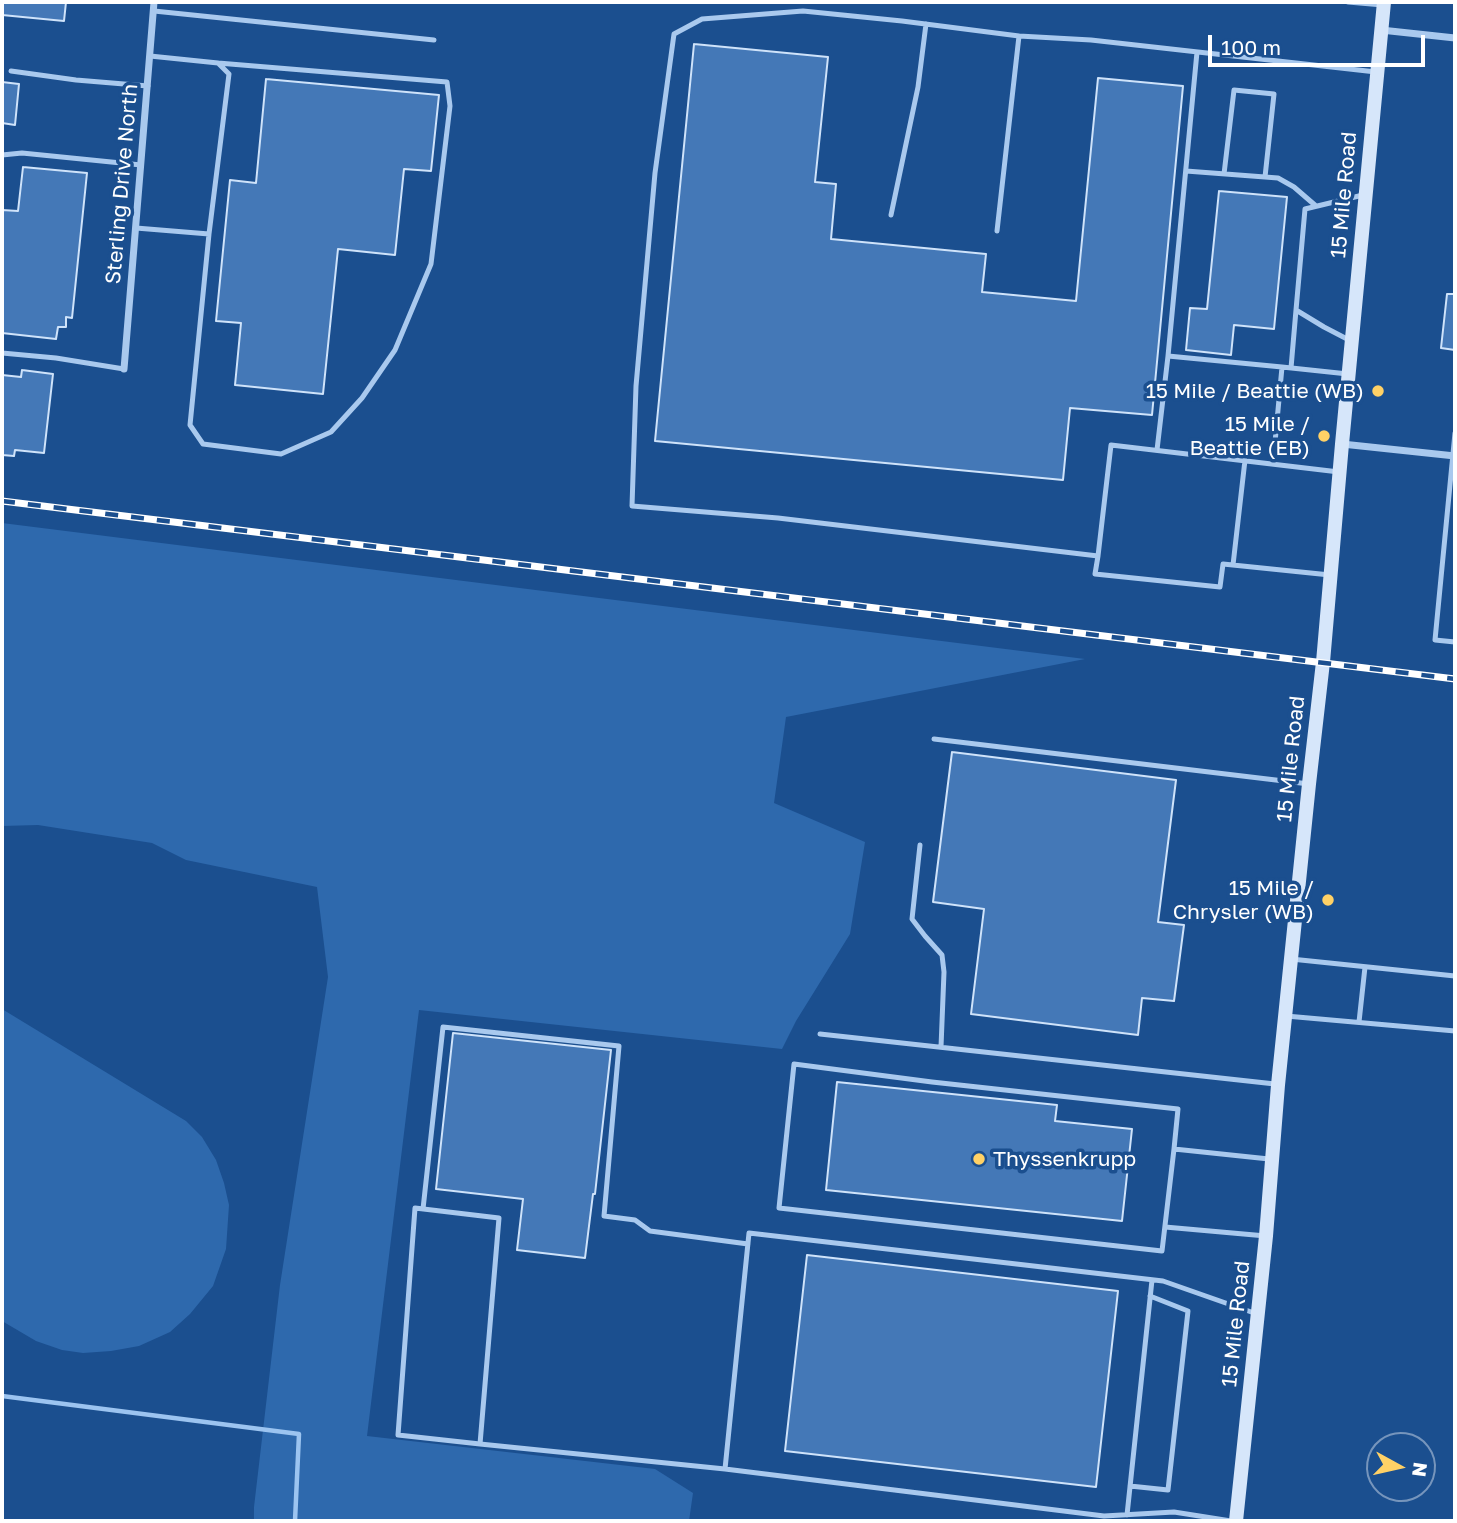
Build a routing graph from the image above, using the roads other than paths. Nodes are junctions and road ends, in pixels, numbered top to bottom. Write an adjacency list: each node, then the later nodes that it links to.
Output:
1 (1349, 2): 2 (lane)
2 (1383, 3): 5 (main road, 15 Mile Road)
3 (154, 6): 8 (lane); 10 (street, Sterling Drive North)
4 (926, 24): 6 (lane); 22 (lane); 43 (lane)
5 (1381, 30): 7 (street); 13 (main road, 15 Mile Road)
6 (1019, 36): 9 (lane); 24 (lane)
7 (1455, 37)
8 (435, 40)
9 (1197, 52): 13 (lane); 17 (lane)
10 (150, 56): 11 (lane); 14 (street, Sterling Drive North)
11 (219, 63): 25 (lane); 25 (lane)
12 (11, 71): 14 (lane)
13 (1377, 72): 20 (main road, 15 Mile Road)
14 (148, 86): 16 (street, Sterling Drive North)
15 (2, 155): 16 (lane)
16 (141, 165): 23 (street, Sterling Drive North)
17 (1186, 171): 18 (lane); 29 (lane)
18 (1224, 174): 19 (lane); 19 (lane)
19 (1265, 177): 21 (lane)
20 (1366, 194): 21 (lane); 27 (main road, 15 Mile Road)
21 (1316, 206): 26 (lane)
22 (891, 215)
23 (136, 228): 25 (lane); 32 (street, Sterling Drive North)
24 (997, 231)
25 (209, 234)
26 (1296, 310): 27 (lane); 31 (lane)
27 (1352, 342): 33 (main road, 15 Mile Road)
28 (2, 353): 32 (lane)
29 (1168, 356): 30 (lane); 36 (lane)
30 (1282, 367): 31 (lane); 39 (lane)
31 (1291, 368): 33 (lane)
32 (124, 369)
33 (1348, 374): 35 (main road, 15 Mile Road)
34 (1455, 433): 37 (lane)
35 (1342, 444): 37 (street); 40 (main road, 15 Mile Road)
36 (1157, 450): 38 (lane); 43 (lane)
37 (1454, 456): 41 (lane)
38 (1245, 460): 39 (lane); 44 (lane)
39 (1273, 464): 40 (lane)
40 (1339, 472): 45 (main road, 15 Mile Road)
41 (1445, 533): 42 (lane); 46 (lane)
42 (1455, 534)
43 (1098, 556): 44 (lane)
44 (1233, 565): 45 (lane)
45 (1330, 575): 48 (main road, 15 Mile Road)
46 (1455, 642)
47 (934, 739): 48 (lane)
48 (1309, 784): 50 (main road, 15 Mile Road)
49 (920, 845): 57 (lane)
50 (1291, 959): 51 (lane); 53 (main road, 15 Mile Road)
51 (1365, 967): 52 (lane); 54 (lane)
52 (1455, 976)
53 (1286, 1016): 54 (lane); 58 (main road, 15 Mile Road)
54 (1359, 1022): 55 (lane)
55 (1455, 1031)
56 (820, 1034): 57 (lane)
57 (941, 1047): 58 (lane)
58 (1278, 1085): 60 (main road, 15 Mile Road)
59 (1174, 1149): 60 (lane); 62 (lane); 62 (lane)
60 (1272, 1160): 63 (main road, 15 Mile Road)
61 (423, 1209): 64 (lane); 68 (lane); 68 (lane)
62 (1165, 1227): 63 (lane)
63 (1266, 1236): 67 (main road, 15 Mile Road)
64 (748, 1244): 65 (lane); 69 (lane)
65 (1152, 1280): 66 (lane); 67 (lane)
66 (1150, 1296): 70 (lane); 70 (lane)
67 (1258, 1314): 72 (main road, 15 Mile Road)
68 (480, 1444): 69 (lane)
69 (725, 1469): 71 (lane)
70 (1130, 1486): 71 (lane)
71 (1127, 1515): 72 (lane)
72 (1234, 1521)

